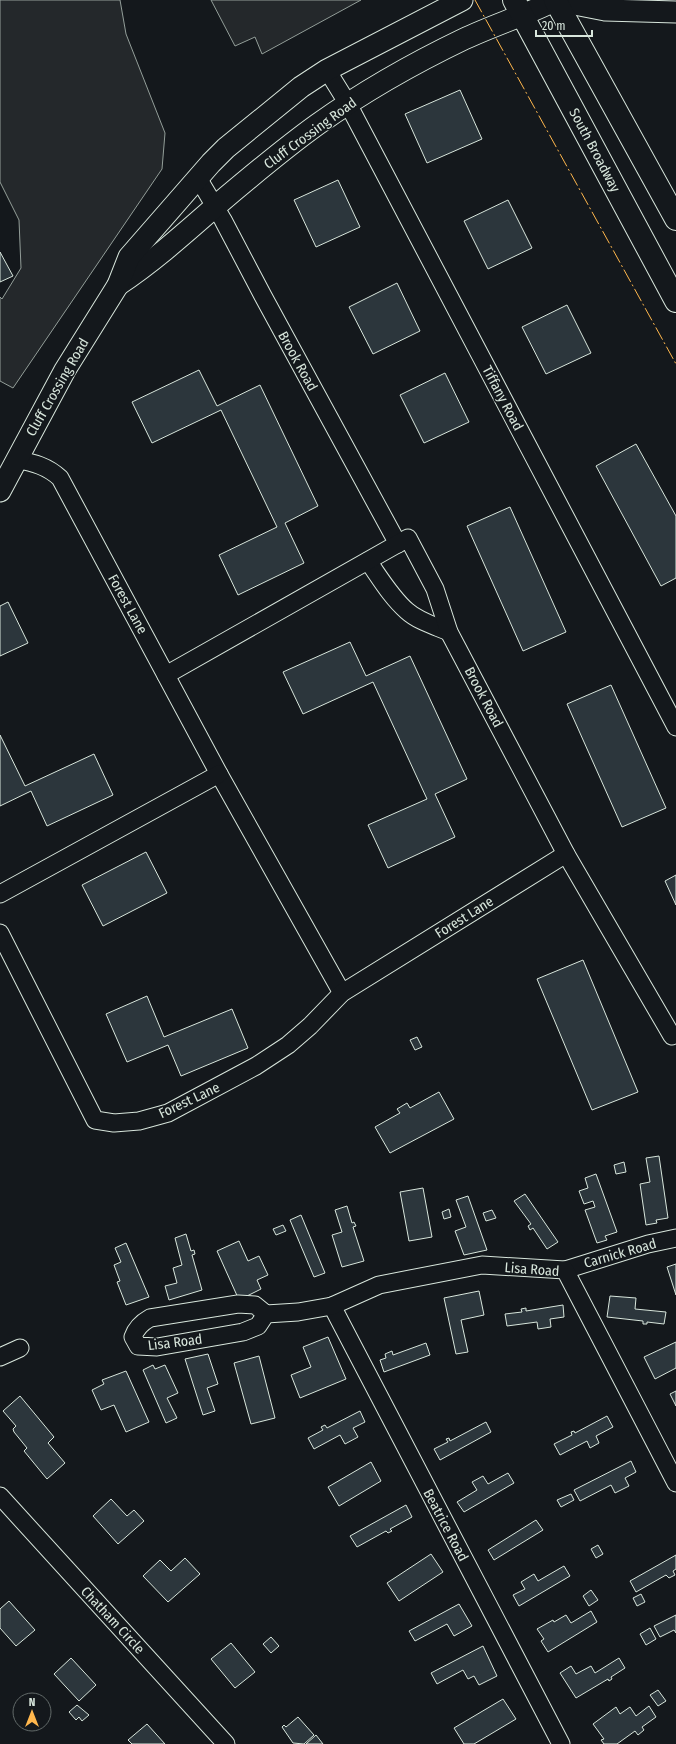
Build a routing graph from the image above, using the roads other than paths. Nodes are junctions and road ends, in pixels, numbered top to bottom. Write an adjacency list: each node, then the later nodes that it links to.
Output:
1 (462, 0): 5 (street, Cluff Crossing Road)
2 (555, 0): 3 (street, Cluff Crossing Road); 4 (street); 9 (main road)
3 (519, 8): 6 (street, Cluff Crossing Road); 11 (main road, South Broadway)
4 (676, 12)
5 (327, 70): 6 (street, Tiffany Road); 7 (street, Cluff Crossing Road)
6 (348, 104): 8 (street, Cluff Crossing Road); 18 (street, Tiffany Road)
7 (198, 178): 8 (street, Brook Road); 10 (street, Cluff Crossing Road)
8 (215, 206): 10 (street, Cluff Crossing Road); 14 (street, Brook Road)
9 (676, 219)
10 (118, 285): 12 (street, Cluff Crossing Road)
11 (676, 301)
12 (16, 458): 13 (street, Cluff Crossing Road); 17 (street, Forest Lane)
13 (0, 491)
14 (403, 541): 15 (street); 16 (street, Brook Road)
15 (368, 561): 16 (street); 17 (street)
16 (449, 632): 20 (street, Brook Road)
17 (166, 675): 19 (street, Forest Lane)
18 (676, 727)
19 (219, 774): 21 (street); 23 (street, Forest Lane)
20 (566, 854): 23 (street, Forest Lane); 24 (street, Brook Road)
21 (0, 894)
22 (0, 933): 23 (street, Forest Lane)
23 (342, 993)
24 (672, 1036)
25 (676, 1238): 26 (street, Carnick Road)
26 (565, 1270): 27 (street, Lisa Road); 31 (street, Lisa Road)
27 (332, 1306): 28 (street, Lisa Road); 34 (street, Beatrice Road)
28 (266, 1314): 28 (street, Lisa Road)
29 (20, 1348): 30 (street)
30 (0, 1357)
31 (676, 1483)
32 (0, 1496): 33 (street, Chatham Circle)
33 (226, 1744)
34 (560, 1744)

